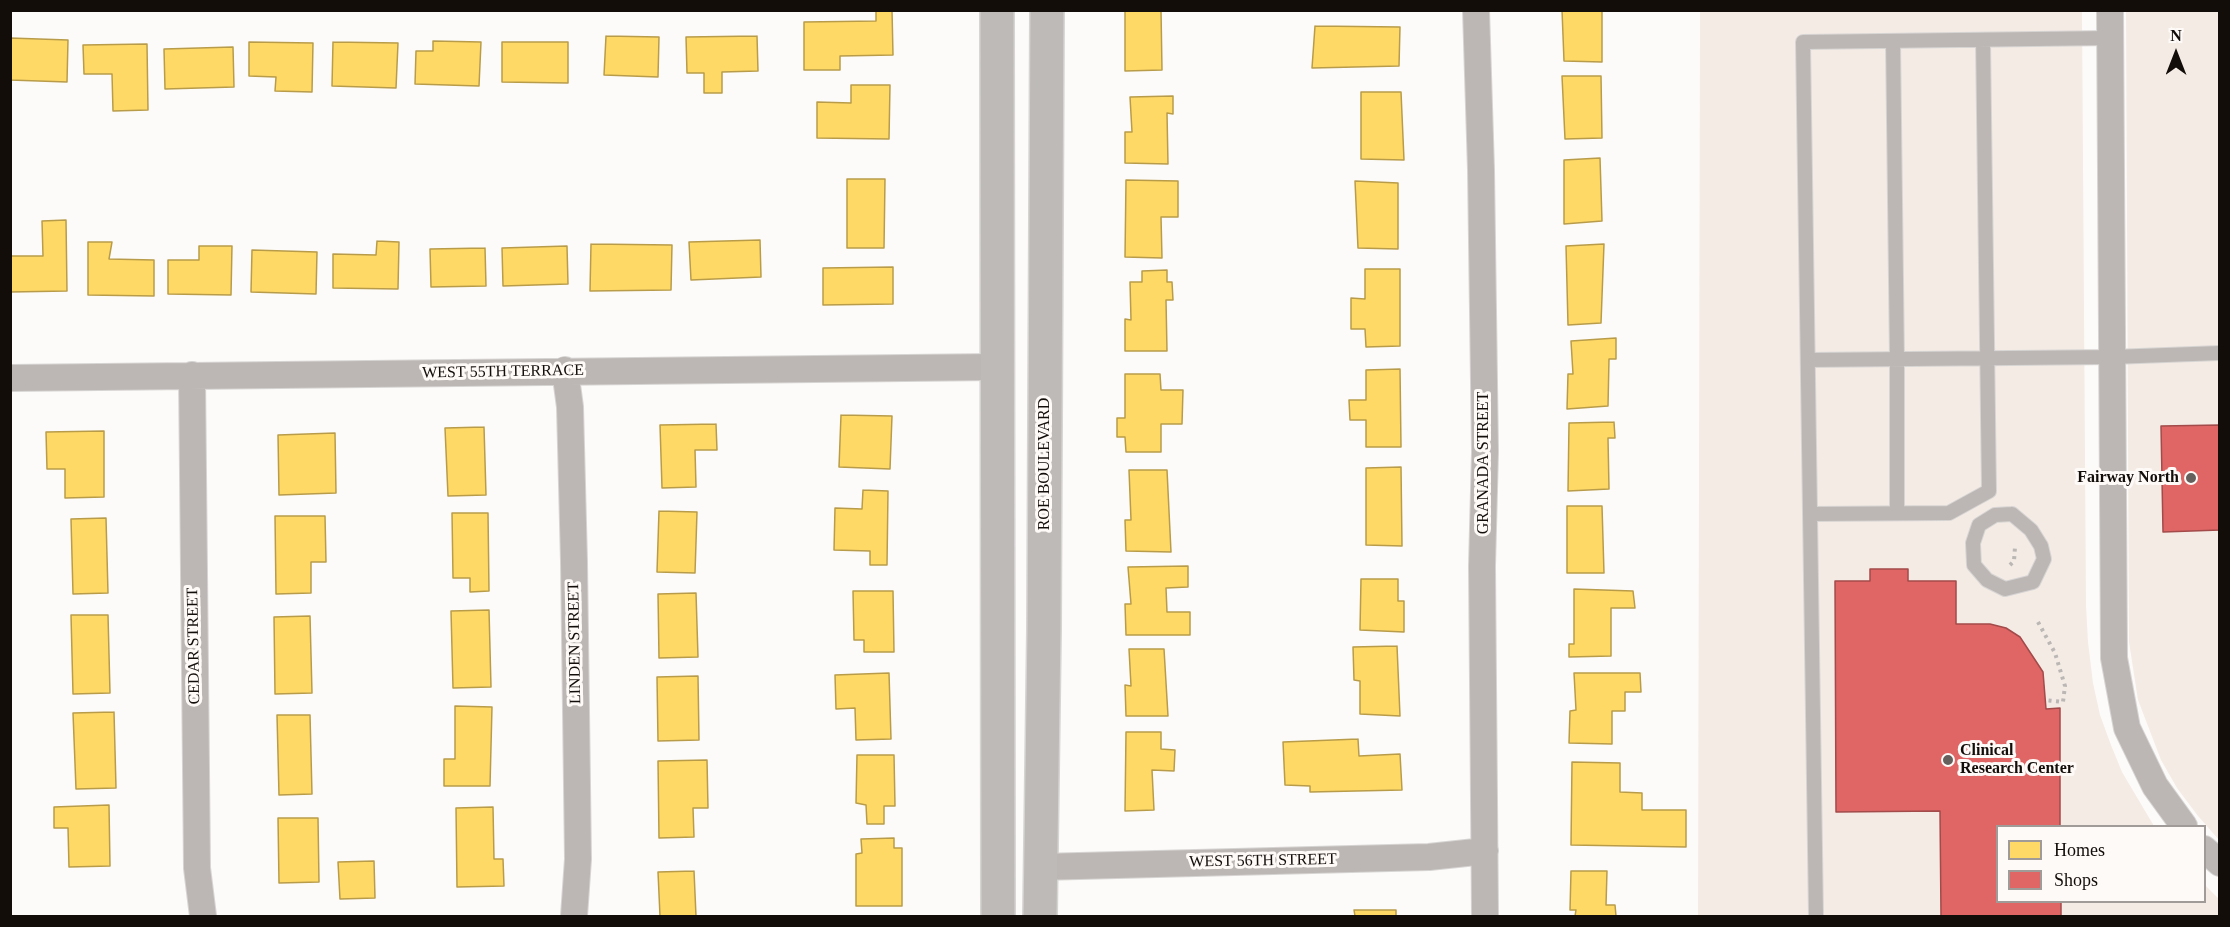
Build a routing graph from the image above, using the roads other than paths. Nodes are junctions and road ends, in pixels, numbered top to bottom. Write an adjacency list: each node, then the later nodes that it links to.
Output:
1 (997, 10): 13 (main road)
2 (1047, 10): 25 (main road, ROE BOULEVARD)
3 (1476, 10): 23 (street, GRANADA STREET)
4 (2110, 10): 5 (street)
5 (2110, 38): 6 (lane); 9 (street)
6 (1983, 40): 7 (lane); 10 (lane)
7 (1893, 41): 11 (lane); 12 (lane)
8 (2220, 353): 9 (lane)
9 (2112, 357): 10 (lane); 21 (street)
10 (1988, 358): 12 (lane); 17 (lane)
11 (1808, 360): 12 (lane); 19 (lane)
12 (1897, 360): 18 (lane)
13 (995, 367): 14 (street, WEST 55TH TERRACE); 28 (main road)
14 (565, 370): 15 (street, WEST 55TH TERRACE); 27 (street, LINDEN STREET)
15 (192, 375): 16 (street, WEST 55TH TERRACE); 26 (street, CEDAR STREET)
16 (10, 378)
17 (1961, 506): 18 (lane); 20 (lane)
18 (1897, 513): 19 (lane)
19 (1810, 514): 31 (lane)
20 (1979, 525): 20 (lane)
21 (2183, 825)
22 (2206, 850): 24 (street)
23 (1485, 851): 25 (street, WEST 56TH STREET); 30 (street, GRANADA STREET)
24 (2220, 863)
25 (1040, 867): 29 (main road, ROE BOULEVARD)
26 (203, 916)
27 (574, 916)
28 (998, 916)
29 (1040, 916)
30 (1485, 916)
31 (1816, 916)

